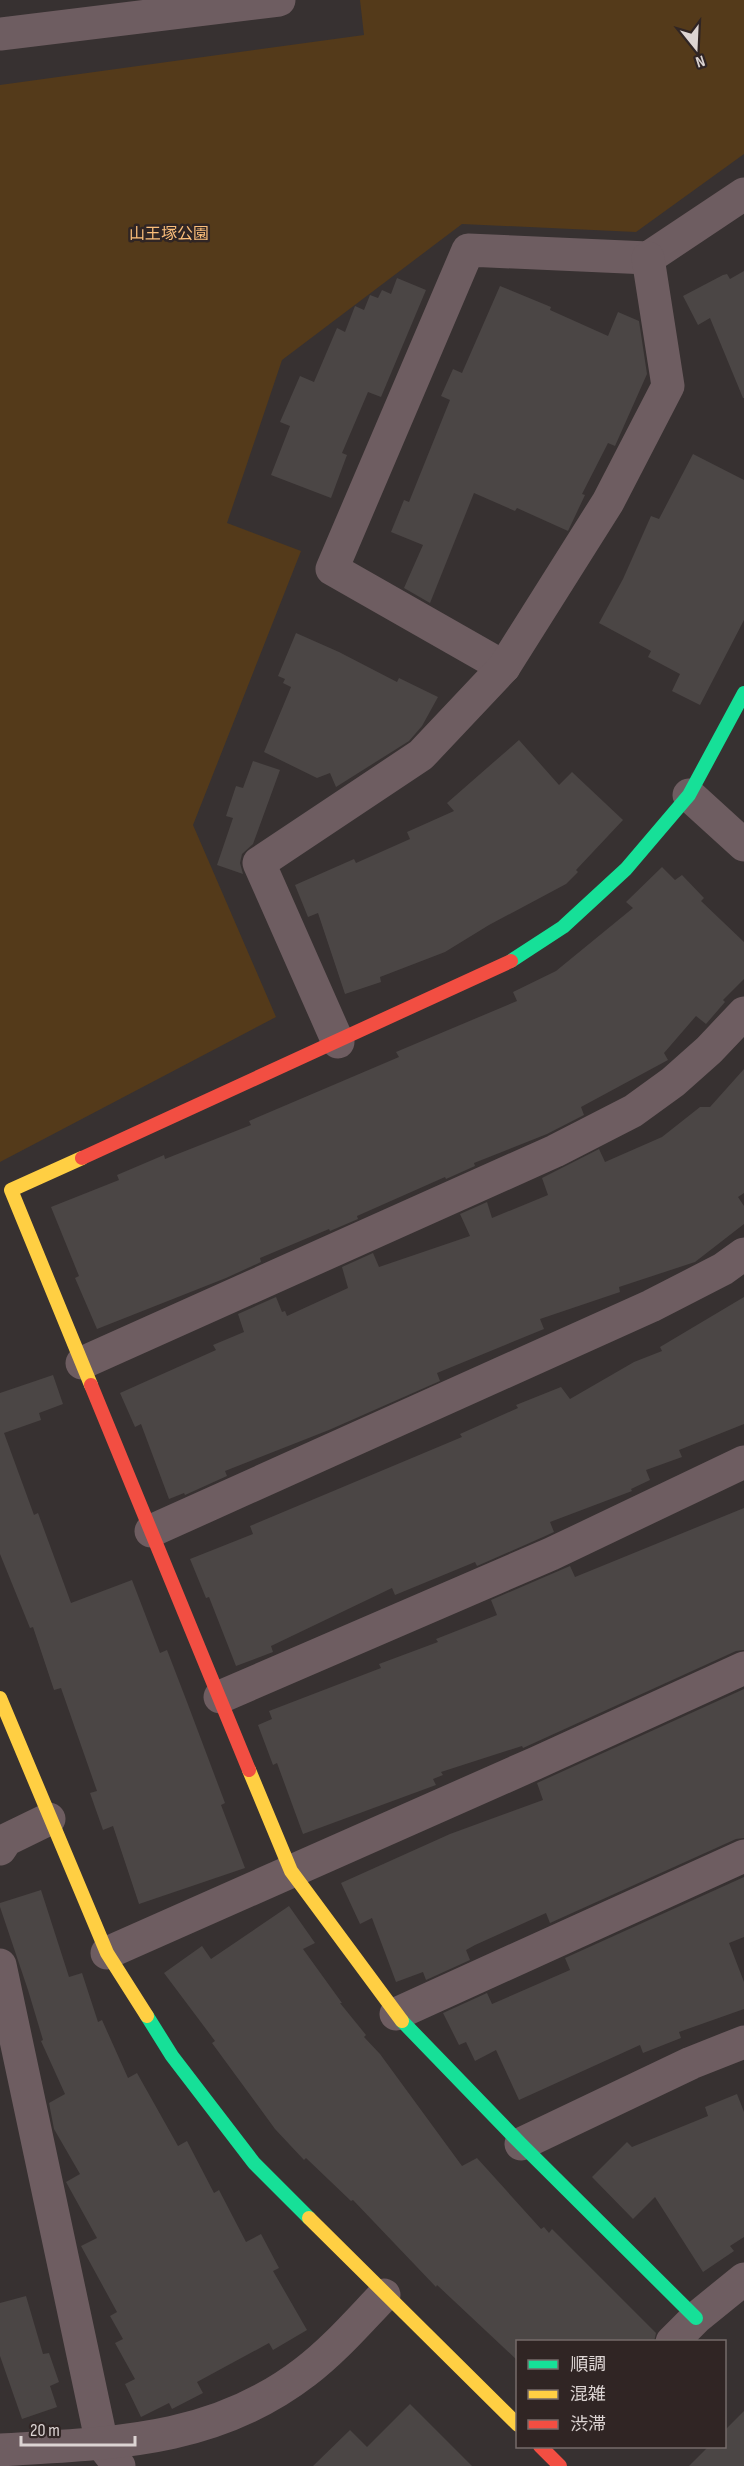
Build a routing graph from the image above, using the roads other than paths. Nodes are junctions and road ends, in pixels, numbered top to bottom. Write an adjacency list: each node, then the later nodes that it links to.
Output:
1 (279, 0): 2 (street)
2 (0, 34)
3 (744, 194): 4 (street)
4 (648, 258): 5 (street); 5 (street)
5 (504, 667): 10 (street)
6 (744, 693): 7 (street)
7 (689, 795): 8 (street); 10 (street)
8 (744, 845)
9 (744, 1013): 12 (street)
10 (338, 1041): 12 (street)
11 (744, 1254): 14 (street)
12 (82, 1363): 14 (street)
13 (744, 1462): 16 (street)
14 (152, 1531): 16 (street)
15 (744, 1668): 21 (street)
16 (220, 1697): 21 (street)
17 (0, 1698): 18 (street)
18 (49, 1819): 19 (street); 22 (street)
19 (0, 1849)
20 (744, 1856): 24 (street)
21 (291, 1871): 22 (street); 24 (street)
22 (107, 1953): 28 (street)
23 (0, 1965): 33 (street)
24 (396, 2014): 26 (street)
25 (744, 2042): 26 (street)
26 (521, 2144): 29 (street)
27 (744, 2278): 29 (street)
28 (384, 2295): 31 (street); 33 (street)
29 (696, 2318): 30 (street)
30 (674, 2340)
31 (516, 2423)
32 (0, 2450): 33 (street)
33 (111, 2455)

